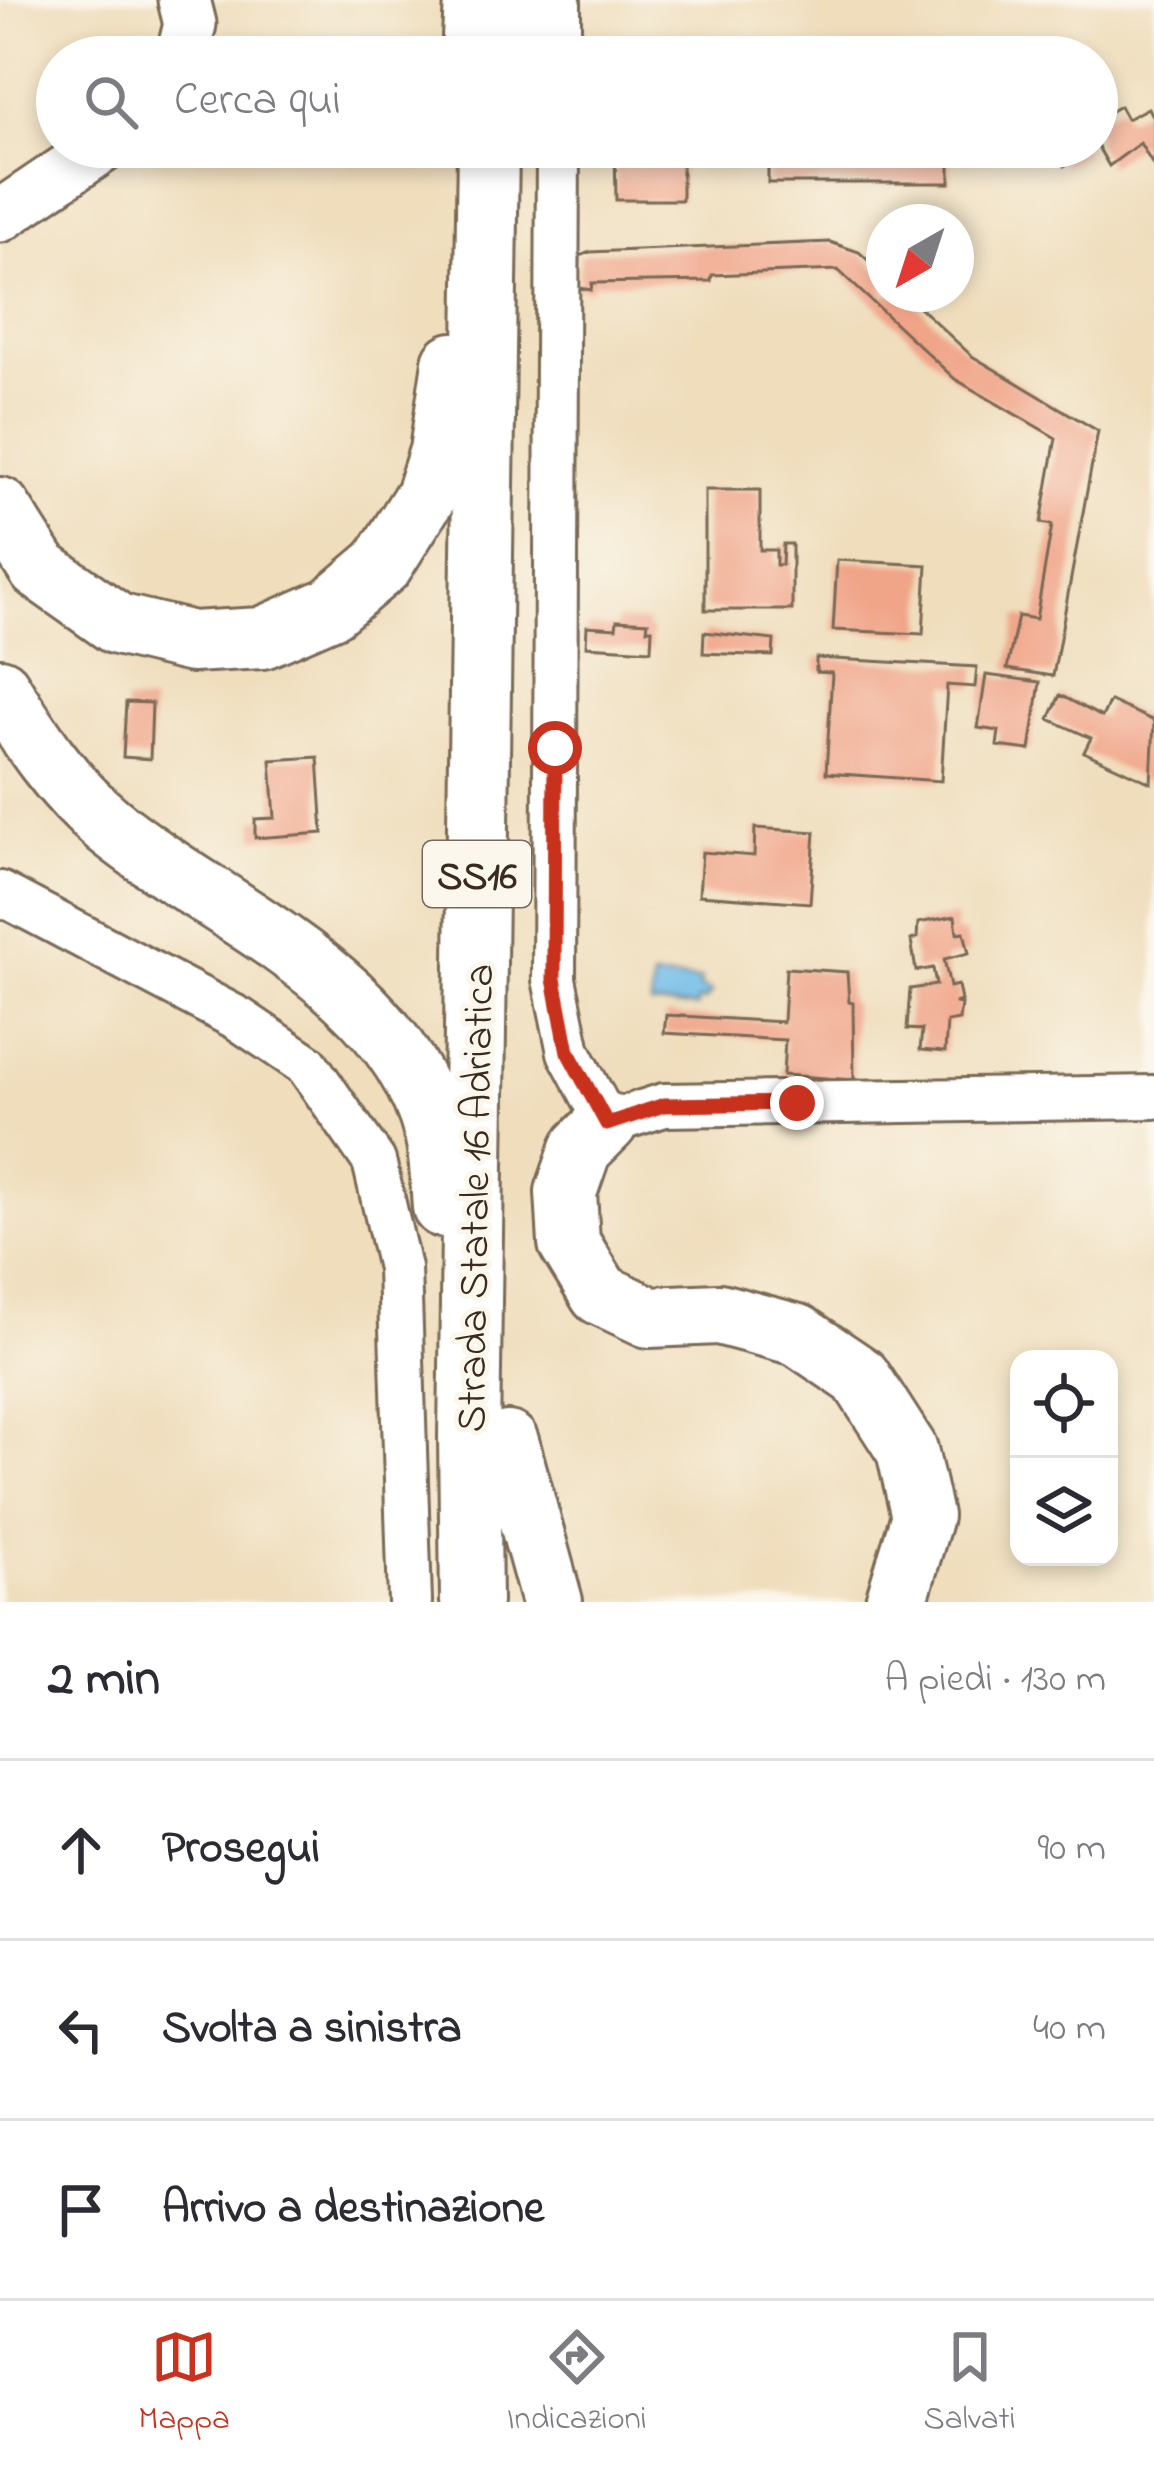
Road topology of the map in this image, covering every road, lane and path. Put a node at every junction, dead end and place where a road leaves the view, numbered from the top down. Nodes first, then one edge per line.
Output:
1 (184, 0) edge
2 (476, 0) edge
3 (490, 0) edge
4 (516, 0) edge
5 (559, 0) edge
6 (187, 36) edge
7 (473, 36) edge
8 (489, 36) edge
9 (516, 36) edge
10 (559, 36) edge
11 (71, 168) edge
12 (466, 168) edge
13 (488, 168) edge
14 (514, 168) edge
15 (559, 168) edge
16 (0, 216) edge
17 (0, 508) edge
18 (0, 689) edge
19 (0, 893) edge
20 (1154, 1097) edge
21 (607, 1124) junction
22 (489, 1440) junction
23 (410, 1602) edge
24 (471, 1602) edge
25 (509, 1602) edge
26 (552, 1602) edge
27 (896, 1602) edge

1 - 6 main road
2 - 7 highway
3 - 8 highway
4 - 9 highway
5 - 10 street
11 - 16 main road
12 - 17 highway
13 - 22 highway, Strada Statale 16 Adriatica / SS16
14 - 22 highway, Strada Statale 16 Adriatica / SS16
15 - 21 street
18 - 22 highway
19 - 23 street
20 - 21 street
21 - 27 highway
22 - 24 highway, Strada Statale 16 Adriatica / SS16
22 - 25 highway, Strada Statale 16 Adriatica / SS16
22 - 26 highway

